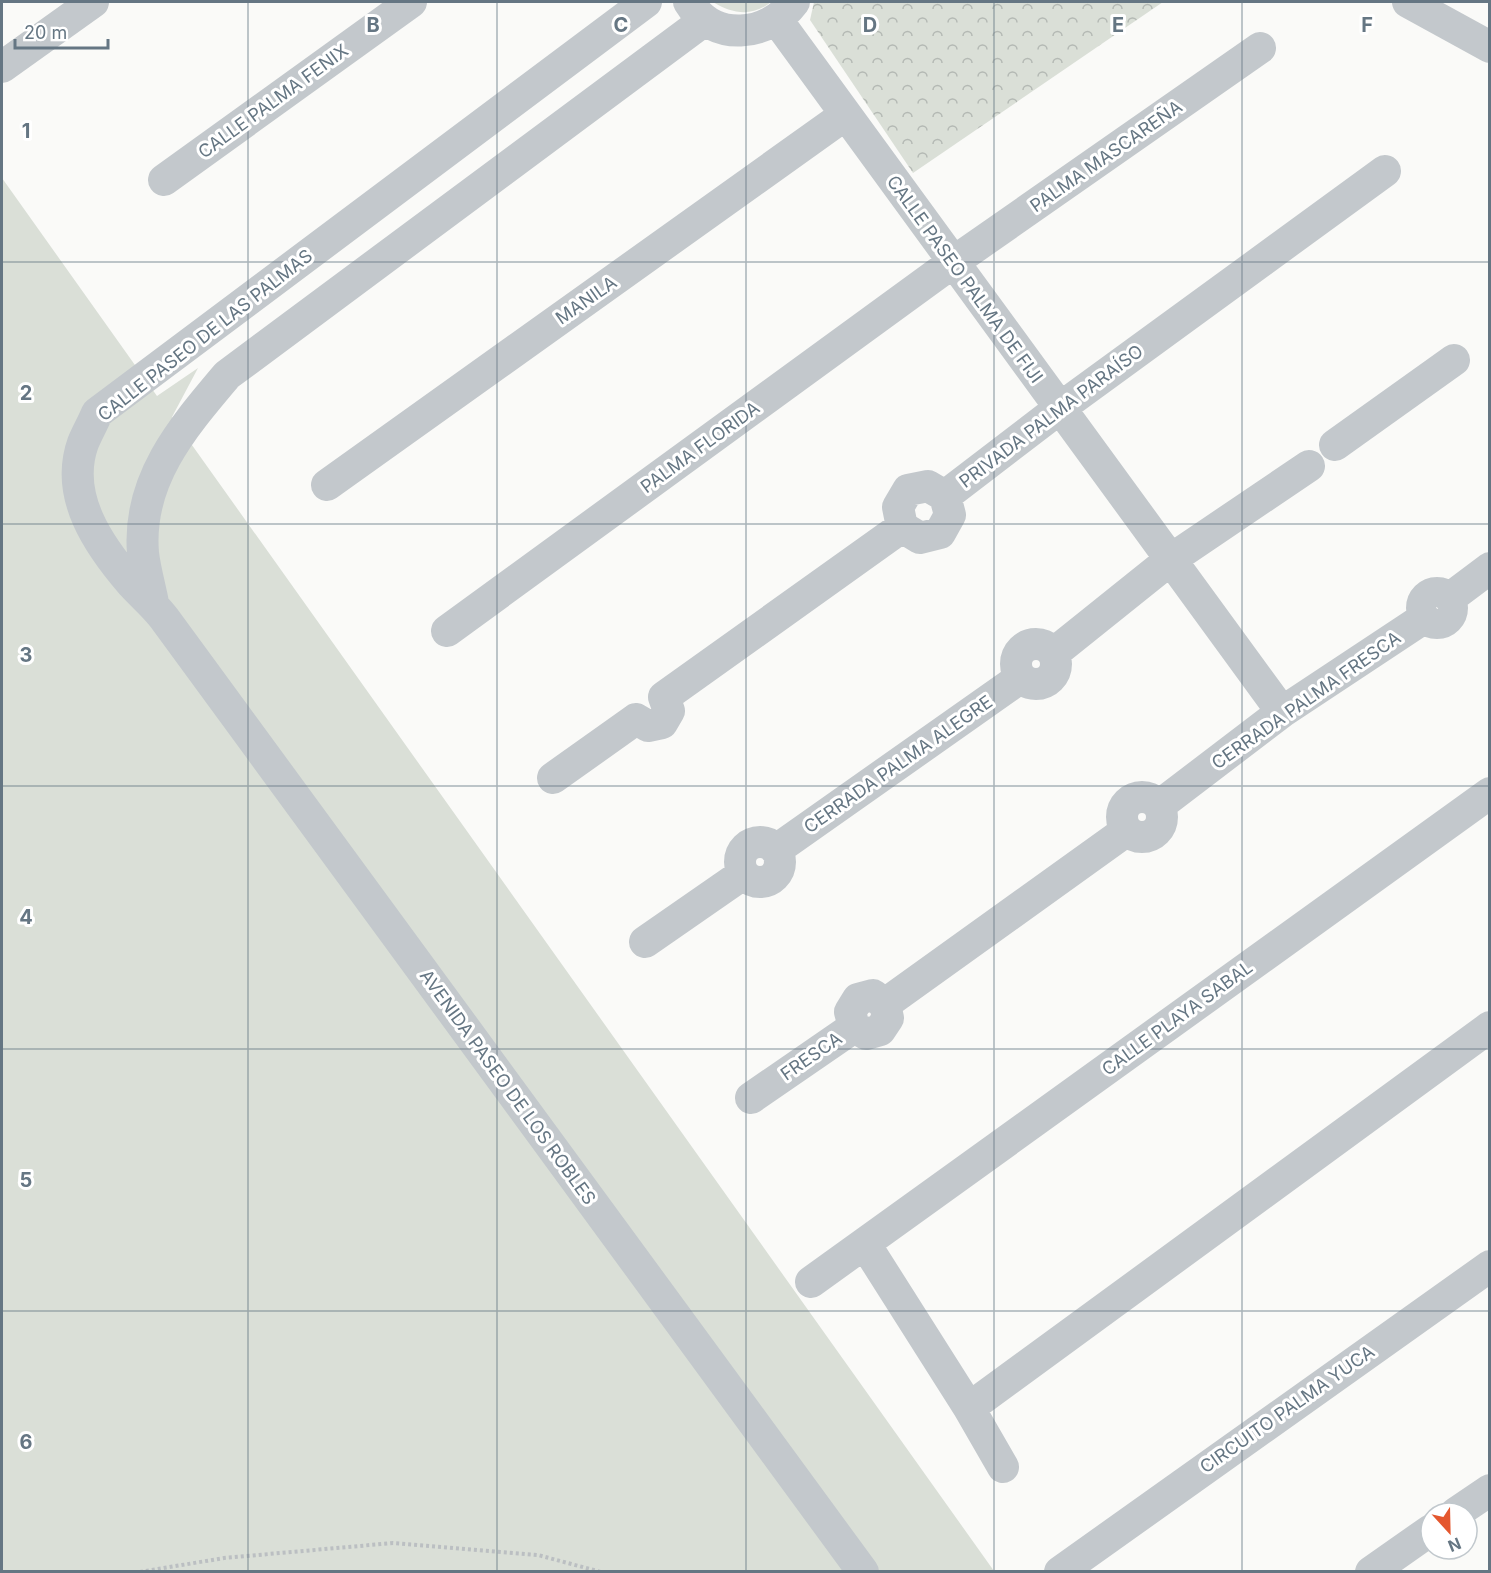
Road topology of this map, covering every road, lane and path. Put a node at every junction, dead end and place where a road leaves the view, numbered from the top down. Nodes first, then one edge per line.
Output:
1 (93, 2) edge
2 (411, 2) edge
3 (646, 2) edge
4 (1408, 2) edge
5 (697, 10) edge
6 (785, 11) edge
7 (1490, 47) edge
8 (1260, 48) dead end
9 (2, 67) edge
10 (845, 115) junction
11 (1385, 171) dead end
12 (165, 180) dead end
13 (952, 263) junction
14 (1454, 360) dead end
15 (1060, 408) junction
16 (327, 484) dead end
17 (1170, 560) junction
18 (1490, 568) edge
19 (153, 603) junction
20 (447, 631) dead end
21 (1282, 712) junction
22 (553, 778) dead end
23 (1490, 792) edge
24 (645, 942) dead end
25 (854, 1027) joint
26 (1490, 1027) edge
27 (751, 1098) dead end
28 (865, 1244) junction
29 (1490, 1266) edge
30 (811, 1282) dead end
31 (969, 1408) junction
32 (1003, 1467) dead end
33 (1490, 1490) edge
34 (1474, 1501) edge
35 (1419, 1538) edge
36 (1092, 1562) edge
37 (140, 1572) edge
38 (601, 1572) edge
39 (863, 1572) edge
40 (1060, 1572) edge
41 (1371, 1572) edge

1 - 9 street
2 - 12 street, CALLE PALMA FENIX
3 - 19 street, CALLE PASEO DE LAS PALMAS
4 - 7 street
5 - 6 street
5 - 19 street
6 - 10 street, CALLE PASEO PALMA DE FIJI
8 - 13 street, PALMA MASCAREÑA
10 - 13 street, CALLE PASEO PALMA DE FIJI
10 - 16 street, MANILA
11 - 15 street, PRIVADA PALMA PARAÍSO
13 - 15 street, CALLE PASEO PALMA DE FIJI
13 - 20 street, PALMA FLORIDA
14 - 17 street, CERRADA PALMA ALEGRE
15 - 17 street, CALLE PASEO PALMA DE FIJI
15 - 22 street, PRIVADA PALMA PARAÍSO
17 - 21 street, CALLE PASEO PALMA DE FIJI
17 - 24 street, CERRADA PALMA ALEGRE
18 - 21 street, CERRADA PALMA FRESCA
19 - 39 street, AVENIDA PASEO DE LOS ROBLES
21 - 25 street, CERRADA PALMA FRESCA
23 - 28 street, CALLE PLAYA SABAL
25 - 27 street, FRESCA
26 - 31 street
28 - 30 street, CALLE PLAYA SABAL
28 - 31 street
29 - 36 street, CIRCUITO PALMA YUCA
31 - 32 street
33 - 34 street
35 - 41 street
36 - 40 street, CIRCUITO PALMA YUCA
37 - 38 path

